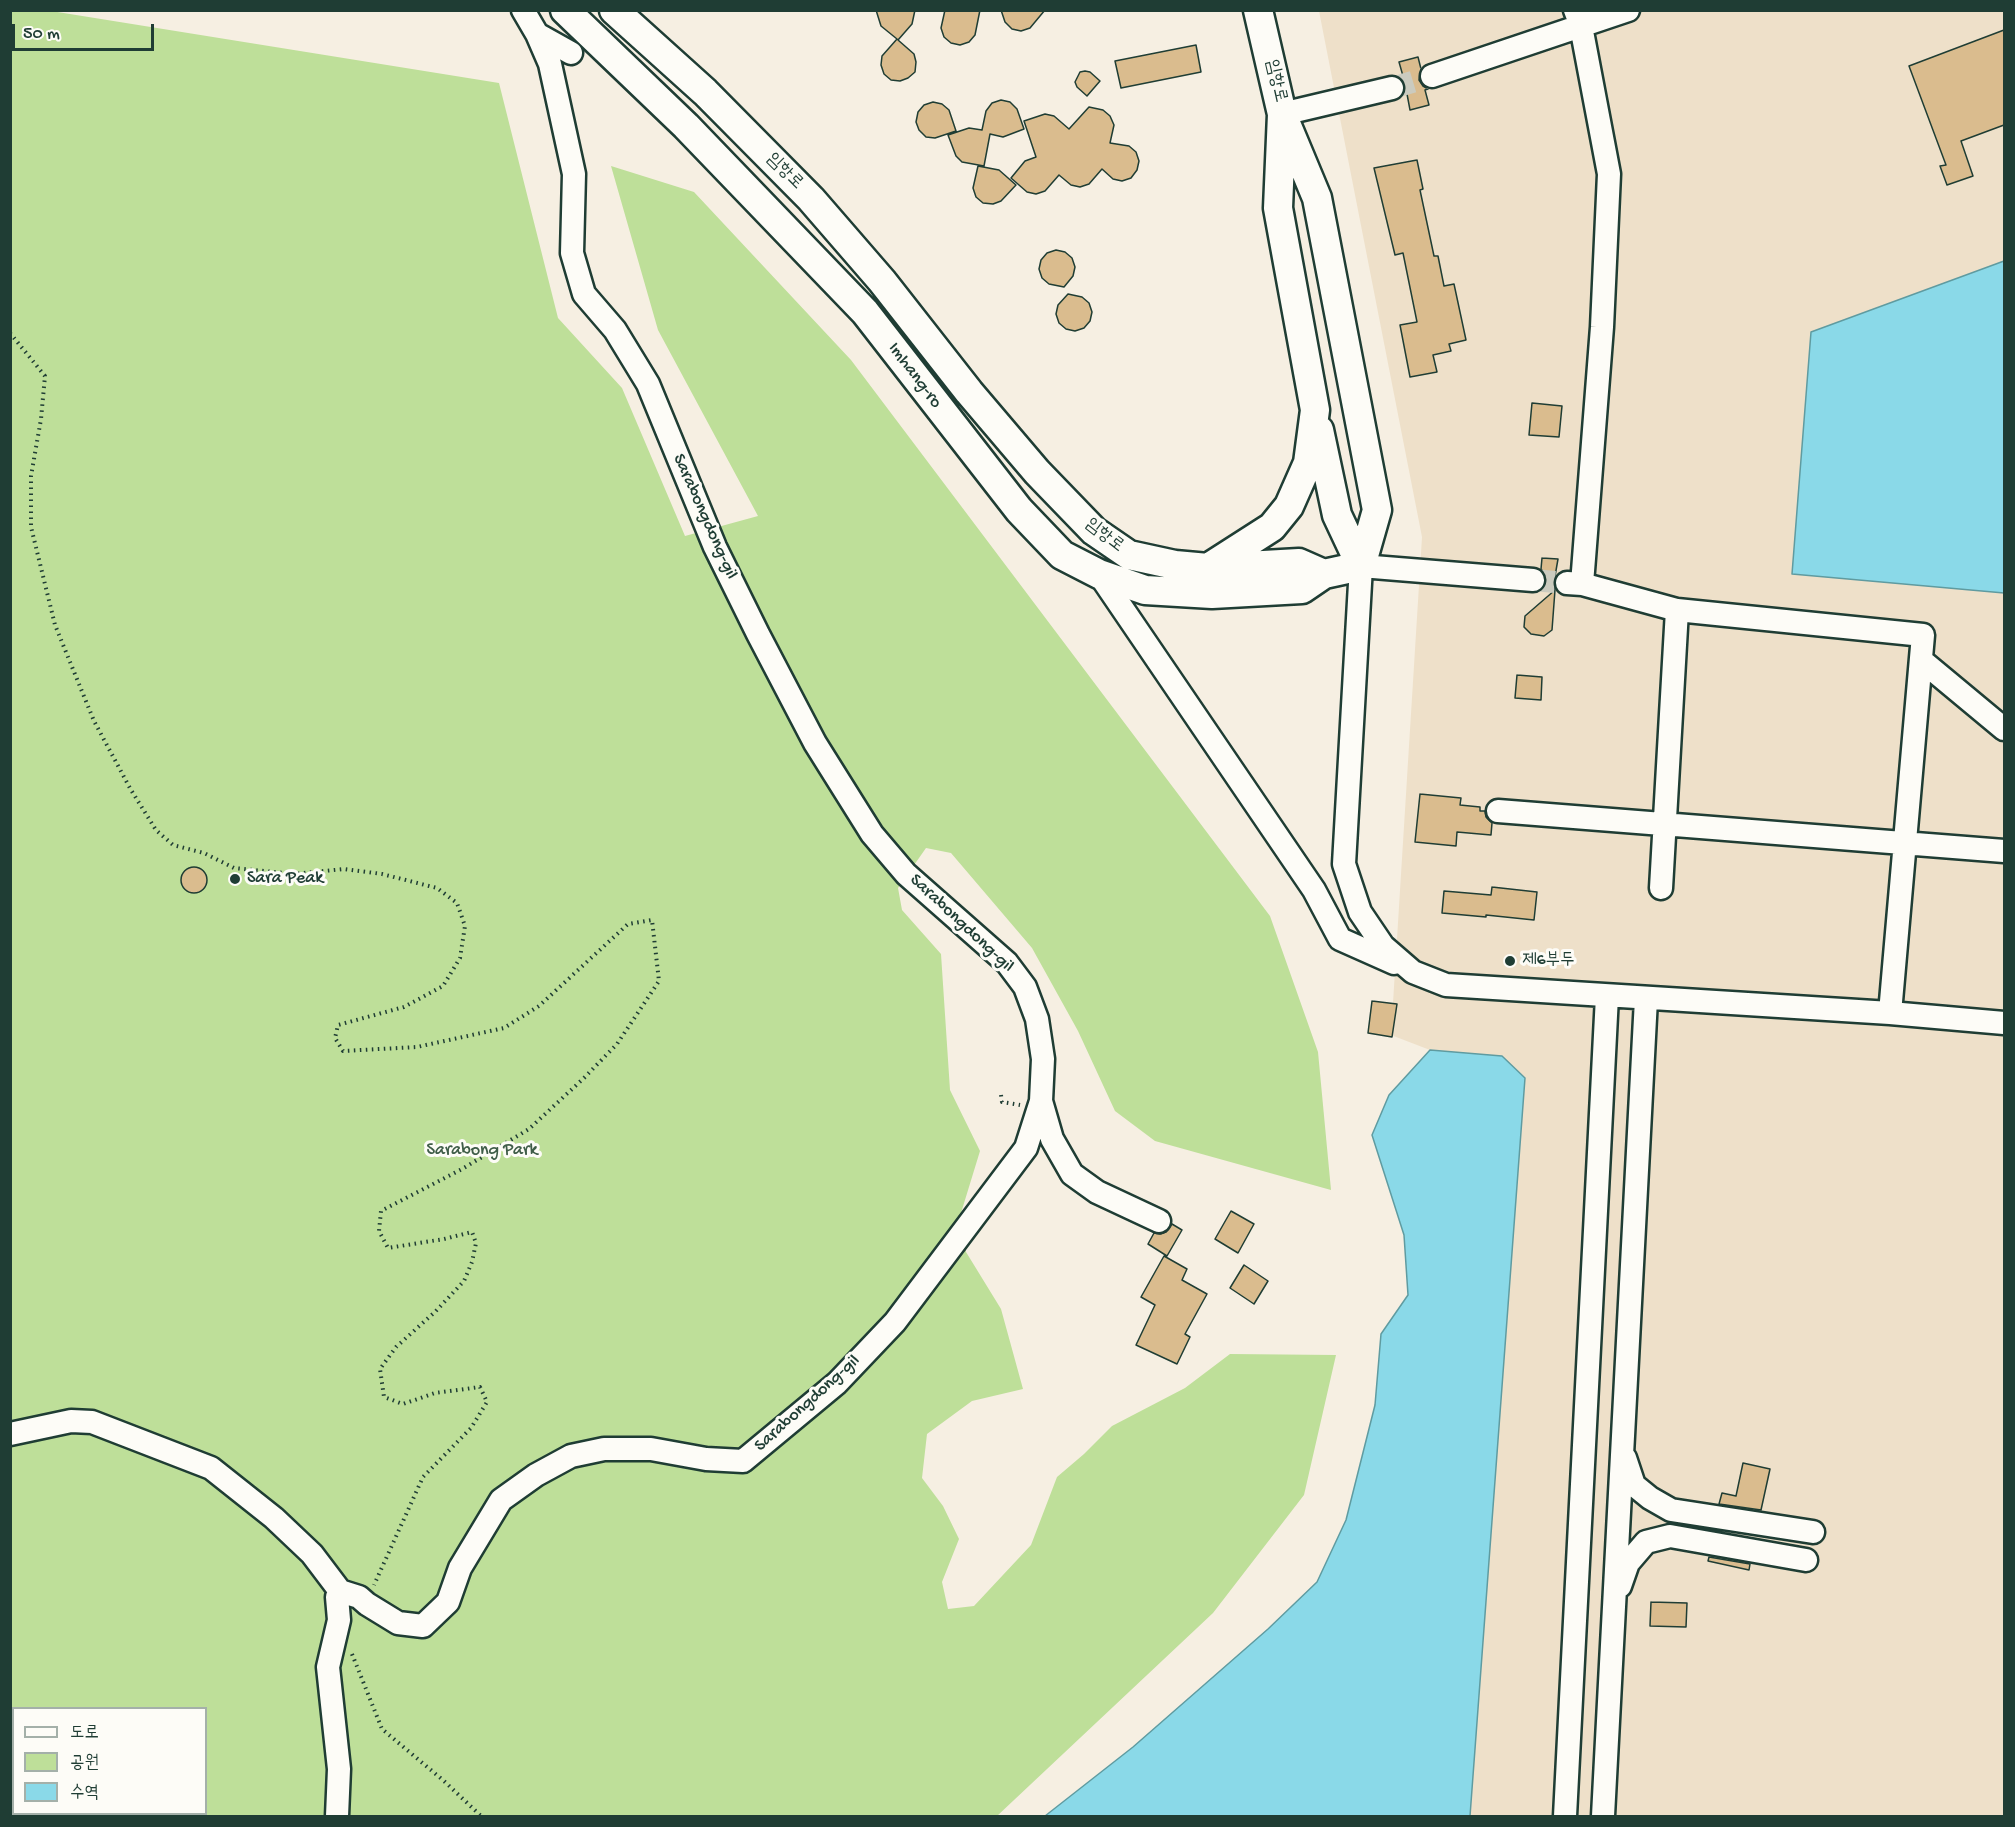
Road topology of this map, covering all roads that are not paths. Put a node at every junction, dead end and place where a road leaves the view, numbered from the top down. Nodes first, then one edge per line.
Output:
1 (523, 10) edge
2 (564, 10) edge
3 (614, 10) edge
4 (1258, 10) edge
5 (1628, 10) edge
6 (1578, 18) edge
7 (537, 34) junction
8 (572, 53) dead end
9 (1432, 76) tunnel mouth
10 (1392, 87) tunnel mouth
11 (1282, 114) junction
12 (1315, 410) junction
13 (1361, 566) junction
14 (1208, 568) junction
15 (1099, 574) junction
16 (1324, 574) junction
17 (1533, 580) tunnel mouth
18 (1677, 610) junction
19 (1920, 660) junction
20 (2004, 729) edge
21 (1498, 811) dead end
22 (1664, 824) junction
23 (1905, 843) junction
24 (2004, 851) edge
25 (1661, 888) dead end
26 (1413, 972) junction
27 (1607, 996) junction
28 (1646, 999) junction
29 (1890, 1013) junction
30 (2004, 1023) edge
31 (1041, 1101) junction
32 (1159, 1221) dead end
33 (10, 1434) edge
34 (1622, 1450) junction
35 (1814, 1532) dead end
36 (1806, 1560) dead end
37 (340, 1591) junction
38 (1614, 1602) junction
39 (337, 1816) edge
40 (1565, 1816) edge
41 (1603, 1816) edge

1 - 7 street, Sarabongdong-gil
2 - 15 main road, Imhang-ro
3 - 14 main road, 임항로
4 - 11 main road, 임항로
5 - 6 street
6 - 9 street
6 - 18 street
7 - 8 street
7 - 31 street, Sarabongdong-gil
10 - 11 street
11 - 12 main road, 임항로
11 - 13 main road
12 - 13 main road
12 - 14 main road, 임항로
13 - 16 main road, Imhang-ro
13 - 17 street
13 - 26 street
14 - 16 main road
15 - 16 main road, Imhang-ro
15 - 26 street
18 - 19 street
18 - 22 street
19 - 20 street
19 - 23 street
21 - 22 street
22 - 23 street
22 - 25 street
23 - 24 street
23 - 29 street
26 - 27 street
27 - 28 street
27 - 40 street
28 - 29 street
28 - 34 street
29 - 30 street
31 - 32 street
31 - 37 street, Sarabongdong-gil
33 - 37 street, Sarabongdong-gil
34 - 35 street
34 - 38 street
36 - 38 street
37 - 39 street
38 - 41 street

